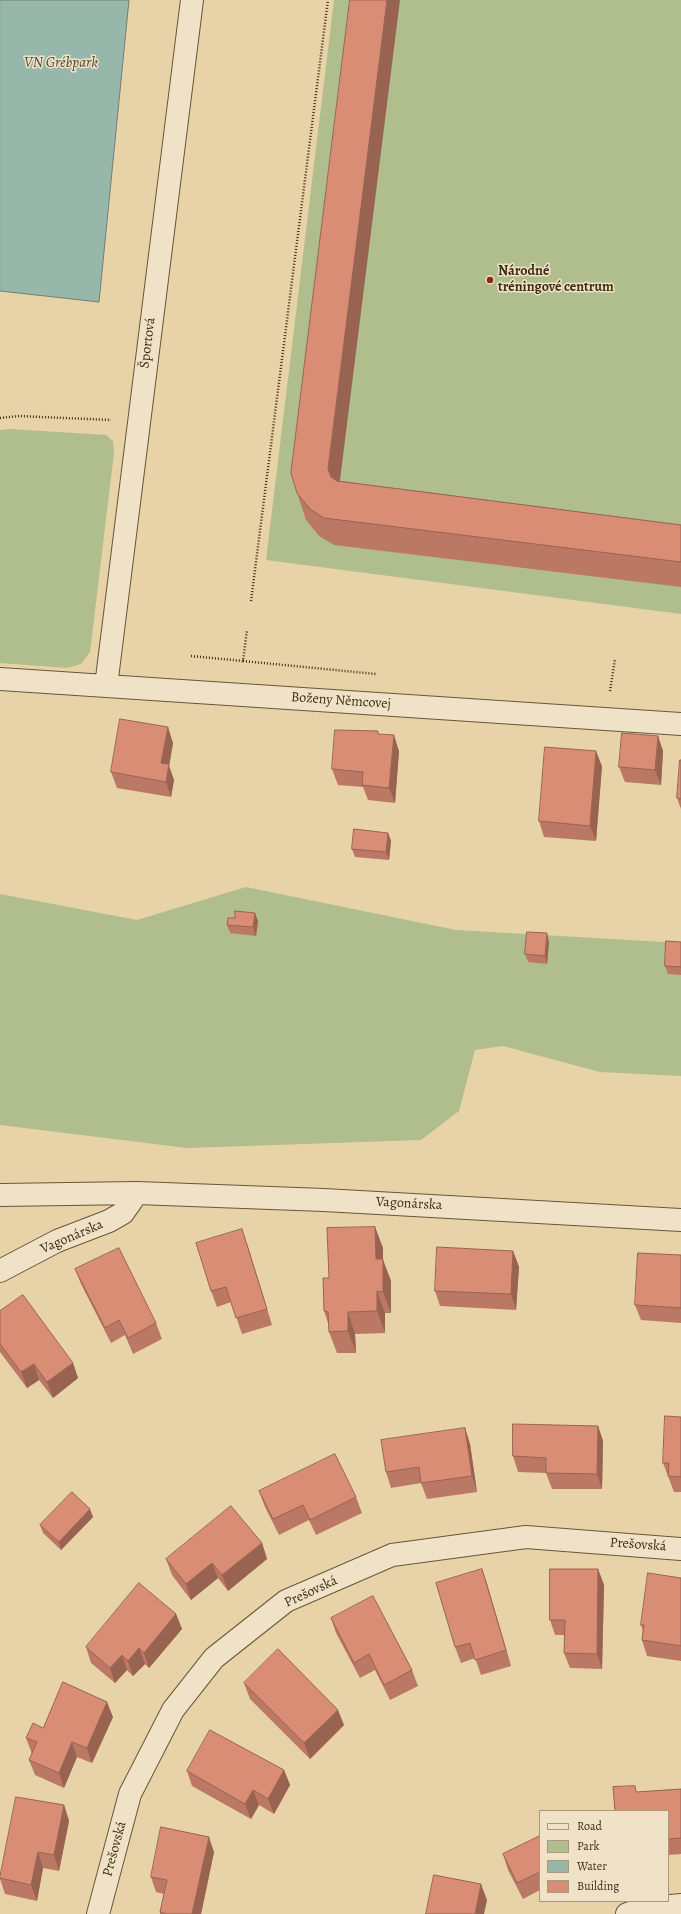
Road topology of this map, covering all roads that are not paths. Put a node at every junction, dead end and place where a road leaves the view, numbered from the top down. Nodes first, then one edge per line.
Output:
1 (192, 0) edge
2 (0, 679) edge
3 (106, 686) junction
4 (681, 724) edge
5 (137, 1193) junction
6 (0, 1195) edge
7 (681, 1220) edge
8 (0, 1272) edge
9 (681, 1548) edge
10 (681, 1905) edge
11 (98, 1914) edge
12 (627, 1914) edge

1 - 3 street, Športová
2 - 3 street, Boženy Němcovej
3 - 4 street, Boženy Němcovej
5 - 6 street, Vagonárska
5 - 7 street, Vagonárska
5 - 8 street, Vagonárska
9 - 11 street, Prešovská
10 - 12 street

